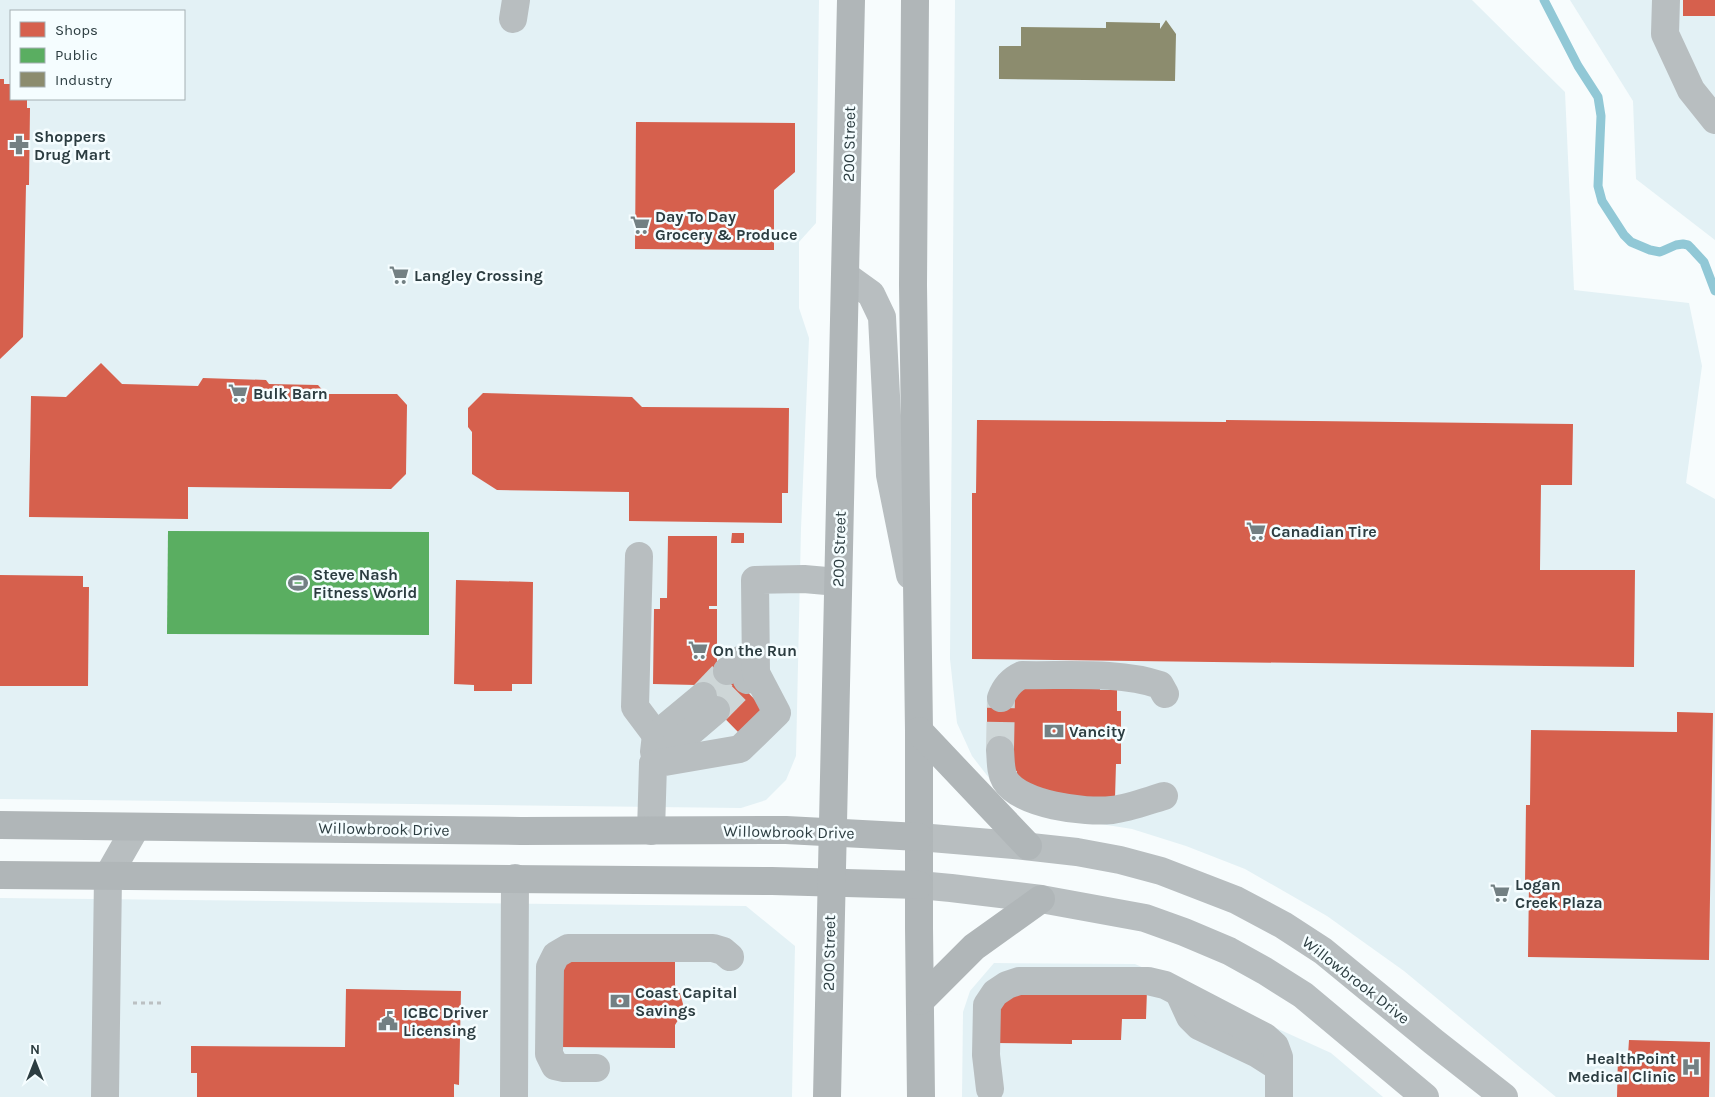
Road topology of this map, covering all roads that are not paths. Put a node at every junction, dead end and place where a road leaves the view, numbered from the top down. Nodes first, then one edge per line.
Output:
1 (851, 0) edge
2 (915, 0) edge
3 (1666, 0) edge
4 (1715, 120) edge
5 (846, 276) junction
6 (639, 556) dead end
7 (838, 582) junction
8 (918, 614) junction
9 (1165, 694) dead end
10 (1000, 698) tunnel mouth
11 (919, 731) junction
12 (656, 735) junction
13 (1000, 750) tunnel mouth
14 (653, 764) junction
15 (1164, 796) dead end
16 (0, 825) edge
17 (136, 827) junction
18 (651, 831) junction
19 (831, 832) junction
20 (919, 836) junction
21 (1028, 846) junction
22 (0, 875) edge
23 (108, 876) junction
24 (515, 878) junction
25 (830, 882) junction
26 (919, 885) junction
27 (1041, 899) junction
28 (730, 957) dead end
29 (920, 1002) junction
30 (596, 1068) dead end
31 (990, 1089) dead end
32 (105, 1097) edge
33 (514, 1097) edge
34 (827, 1097) edge
35 (921, 1097) edge
36 (1279, 1097) edge
37 (1425, 1097) edge
38 (1504, 1097) edge

1 - 5 main road, 200 Street
2 - 8 main road
3 - 4 street
5 - 7 main road, 200 Street
5 - 8 street
6 - 12 street
7 - 14 street
7 - 19 main road, 200 Street
8 - 11 main road
9 - 10 street
11 - 20 main road
11 - 21 main road
12 - 14 street
12 - 14 street
13 - 15 street
14 - 18 street
16 - 17 main road, Willowbrook Drive
17 - 18 main road, Willowbrook Drive
17 - 23 street
18 - 19 main road, Willowbrook Drive
19 - 20 main road, Willowbrook Drive
19 - 25 main road, 200 Street
20 - 21 street, Willowbrook Drive
20 - 26 main road
21 - 38 street, Willowbrook Drive
22 - 23 main road
23 - 24 main road
23 - 32 street
24 - 25 main road
24 - 33 street
25 - 26 main road
25 - 34 main road, 200 Street
26 - 27 street
26 - 29 main road
27 - 29 main road
27 - 37 street
28 - 30 street
29 - 35 main road
31 - 36 street

